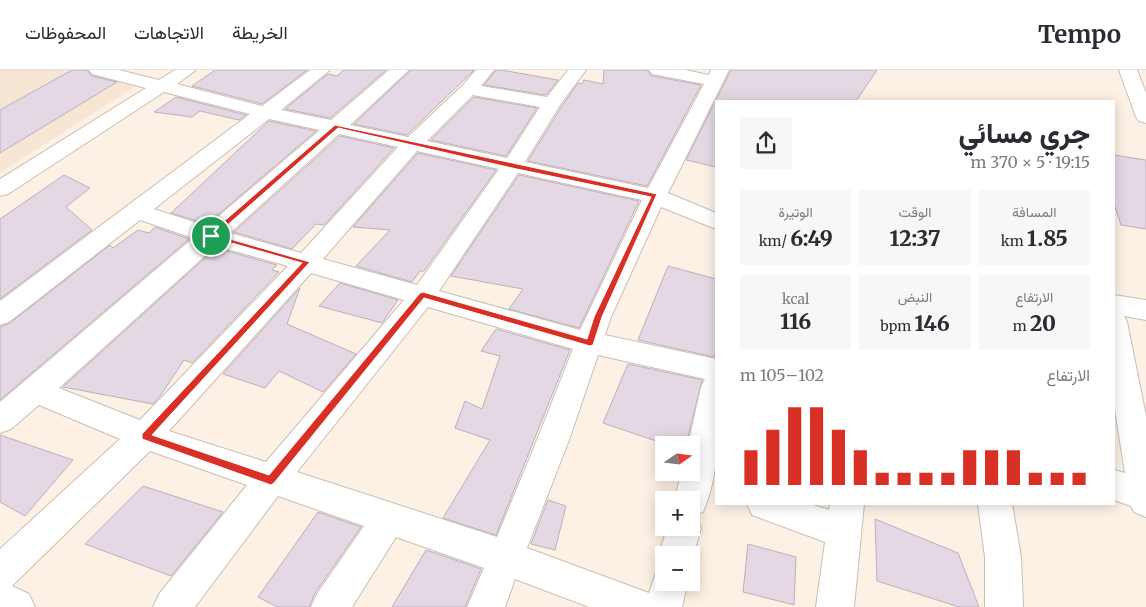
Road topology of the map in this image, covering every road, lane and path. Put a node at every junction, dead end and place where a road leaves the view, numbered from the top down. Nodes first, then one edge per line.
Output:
1 (98, 70) edge
2 (187, 70) edge
3 (321, 70) edge
4 (400, 70) edge
5 (577, 70) edge
6 (658, 70) edge
7 (1128, 70) edge
8 (717, 76) edge
9 (477, 79) edge
10 (163, 85) junction
11 (552, 103) junction
12 (264, 112) junction
13 (1146, 117) edge
14 (337, 126) junction
15 (413, 143) junction
16 (512, 166) junction
17 (0, 189) edge
18 (655, 196) junction
19 (136, 211) junction
20 (715, 222) edge
21 (211, 236) junction
22 (307, 262) junction
23 (423, 295) junction
24 (1115, 305) edge
25 (1146, 310) edge
26 (0, 315) edge
27 (1115, 325) edge
28 (590, 343) junction
29 (715, 370) edge
30 (36, 391) junction
31 (1136, 391) edge
32 (715, 394) edge
33 (0, 420) edge
34 (145, 436) junction
35 (271, 480) junction
36 (1115, 485) edge
37 (701, 490) edge
38 (1146, 497) edge
39 (770, 505) edge
40 (995, 505) edge
41 (388, 518) junction
42 (846, 518) edge
43 (507, 558) junction
44 (0, 573) edge
45 (667, 591) edge
46 (0, 600) edge
47 (16, 607) edge
48 (172, 607) edge
49 (330, 607) edge
50 (486, 607) edge
51 (638, 607) edge
52 (663, 607) edge
53 (834, 607) edge
54 (1004, 607) edge

1 - 10 street
2 - 10 street
3 - 12 street
4 - 14 street
5 - 11 street
6 - 8 street
7 - 13 street
8 - 18 street
9 - 11 street
9 - 15 street
10 - 12 street
10 - 17 street
11 - 16 street
12 - 14 street
12 - 19 street
14 - 15 street
14 - 21 street
15 - 16 street
15 - 22 street
16 - 18 street
16 - 23 street
18 - 20 street
18 - 28 street
19 - 21 street
19 - 26 street
21 - 22 street
21 - 30 street
22 - 23 street
22 - 34 street
23 - 28 street
23 - 35 street
24 - 25 street
27 - 31 street
28 - 29 street
28 - 43 street
30 - 33 street
30 - 34 street
31 - 38 street
32 - 37 street
34 - 35 street
34 - 44 street
35 - 41 street
35 - 48 street
36 - 38 street
39 - 42 street
40 - 54 street
41 - 43 street
41 - 49 street
42 - 53 street
43 - 50 street
43 - 51 street
45 - 52 street
46 - 47 street

